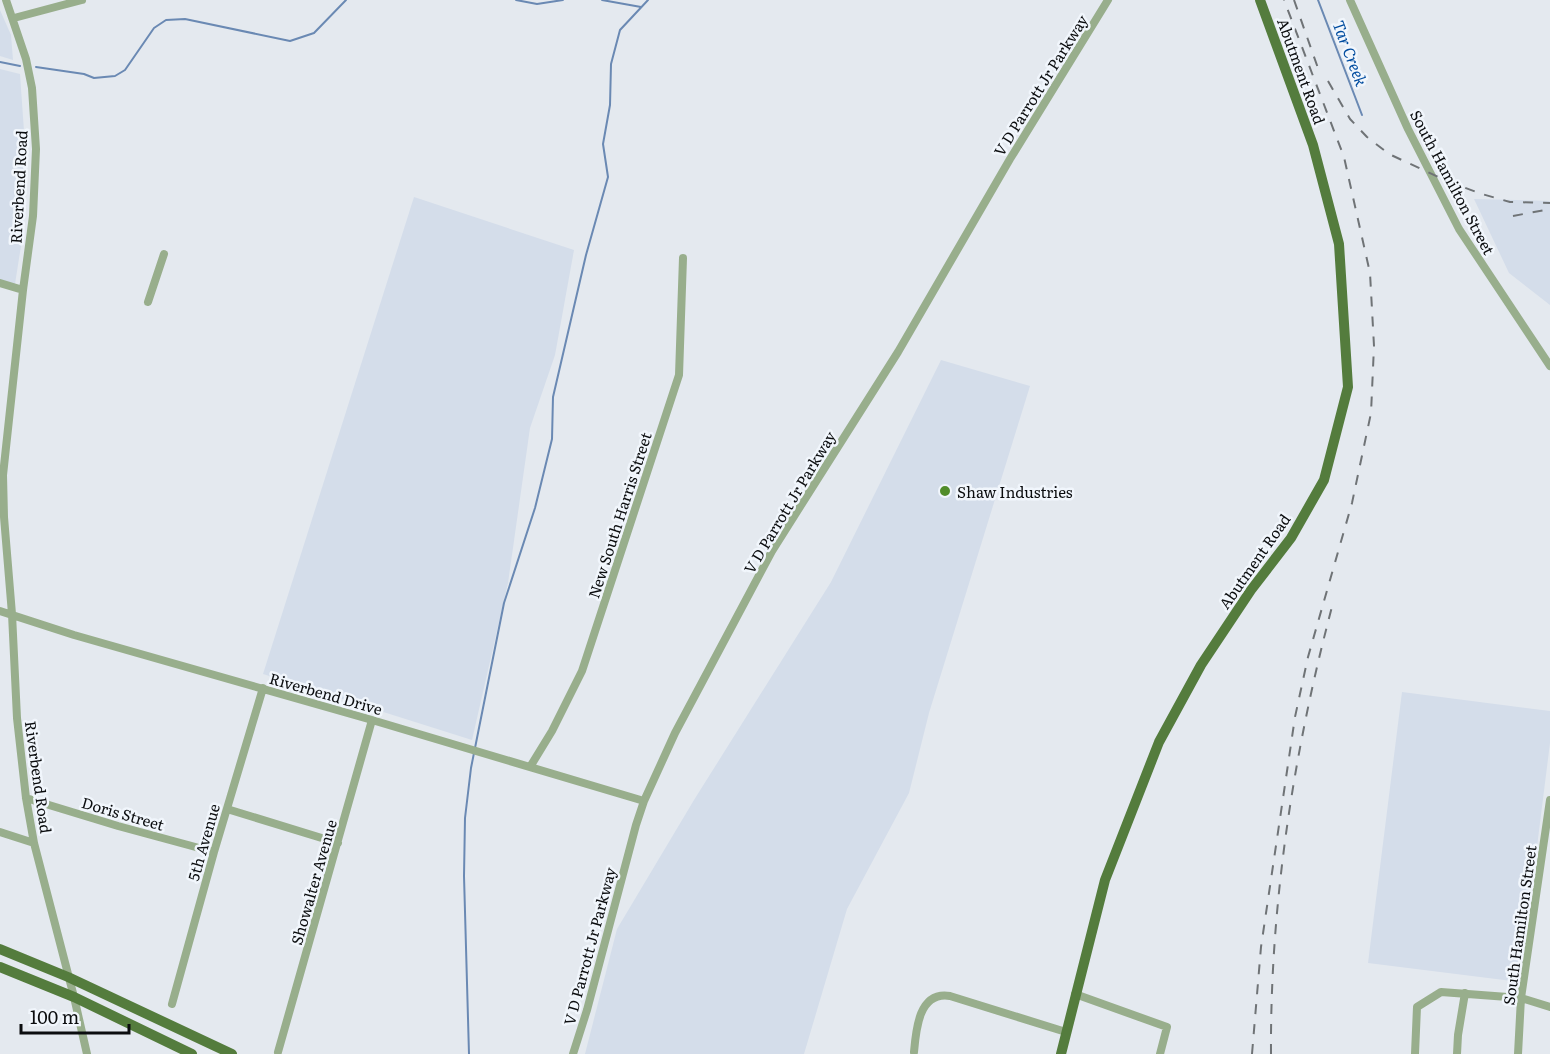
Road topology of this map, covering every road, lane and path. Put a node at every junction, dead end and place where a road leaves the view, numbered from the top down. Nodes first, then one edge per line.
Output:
1 (6, 0) edge
2 (81, 0) edge
3 (1108, 0) edge
4 (1260, 0) edge
5 (1350, 0) edge
6 (14, 18) junction
7 (164, 254) dead end
8 (683, 258) dead end
9 (0, 283) edge
10 (23, 290) junction
11 (148, 302) dead end
12 (1550, 366) edge
13 (0, 611) edge
14 (12, 614) junction
15 (263, 688) junction
16 (372, 720) junction
17 (530, 767) junction
18 (26, 798) junction
19 (1550, 800) edge
20 (644, 801) junction
21 (226, 809) junction
22 (0, 832) edge
23 (34, 843) junction
24 (338, 843) junction
25 (214, 852) junction
26 (0, 949) edge
27 (0, 967) edge
28 (68, 977) junction
29 (1465, 993) junction
30 (1075, 994) junction
31 (74, 997) junction
32 (1521, 998) junction
33 (172, 1004) dead end
34 (1550, 1007) edge
35 (1066, 1032) junction
36 (278, 1052) dead end
37 (914, 1052) dead end
38 (87, 1054) edge
39 (192, 1054) edge
40 (232, 1054) edge
41 (573, 1054) edge
42 (1061, 1054) edge
43 (1160, 1054) edge
44 (1414, 1054) edge
45 (1457, 1054) edge
46 (1518, 1054) edge

1 - 6 street, Riverbend Road
2 - 6 street
3 - 20 street, V D Parrott Jr Parkway
4 - 30 main road, Abutment Road
5 - 12 street, South Hamilton Street
6 - 10 street, Riverbend Road
7 - 11 street
8 - 17 street, New South Harris Street
9 - 10 street
10 - 14 street, Riverbend Road
13 - 14 street, Riverbend Drive
14 - 15 street, Riverbend Drive
14 - 18 street, Riverbend Road
15 - 16 street, Riverbend Drive
15 - 21 street, 5th Avenue
16 - 17 street, Riverbend Drive
16 - 24 street, Showalter Avenue
17 - 20 street, Riverbend Drive
18 - 23 street, Riverbend Road
18 - 25 street, Doris Street
19 - 32 street, South Hamilton Street
20 - 41 street, V D Parrott Jr Parkway
21 - 24 street
21 - 25 street, 5th Avenue
22 - 23 street
23 - 28 street, Riverbend Road
24 - 36 street, Showalter Avenue
25 - 33 street, 5th Avenue
26 - 28 main road
27 - 31 main road
28 - 31 street, Riverbend Road
28 - 40 main road
29 - 32 street
29 - 44 street
29 - 45 street
30 - 35 main road, Abutment Road
30 - 43 street
31 - 38 street, Riverbend Road
31 - 39 main road
32 - 34 street
32 - 46 street, South Hamilton Street
35 - 37 street
35 - 42 main road, Abutment Road

